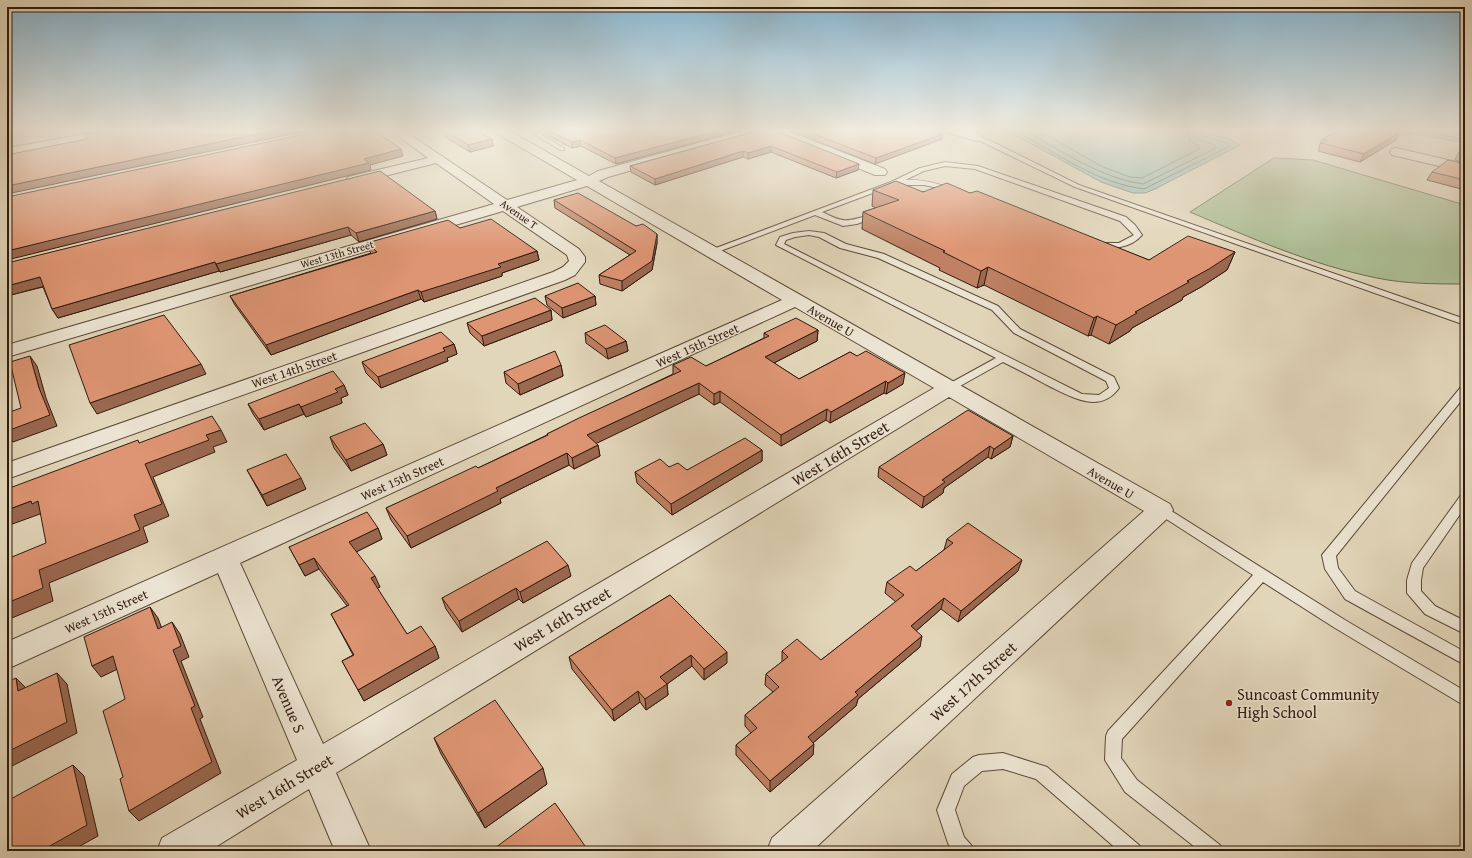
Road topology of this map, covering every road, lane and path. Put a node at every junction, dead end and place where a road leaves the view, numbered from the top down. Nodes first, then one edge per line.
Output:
1 (393, 170) edge
2 (454, 170) edge
3 (570, 170) edge
4 (617, 170) edge
5 (875, 170) edge
6 (922, 170) edge
7 (984, 170) edge
8 (1045, 170) edge
9 (880, 172) dead end
10 (589, 181) junction
11 (893, 183) junction
12 (336, 184) edge
13 (960, 194) edge
14 (506, 205) junction
15 (815, 212) junction
16 (871, 217) edge
17 (1092, 243) edge
18 (712, 252) junction
19 (577, 262) joint
20 (796, 300) junction
21 (1465, 322) edge
22 (7, 351) edge
23 (1002, 359) junction
24 (949, 388) junction
25 (1465, 388) edge
26 (7, 471) edge
27 (1465, 498) edge
28 (1161, 510) junction
29 (225, 558) junction
30 (1262, 574) junction
31 (1465, 628) edge
32 (7, 656) edge
33 (1465, 659) edge
34 (1465, 699) edge
35 (316, 767) junction
36 (175, 851) edge
37 (353, 851) edge
38 (784, 851) edge
39 (965, 851) edge
40 (1133, 851) edge
41 (1214, 851) edge

1 - 12 street
2 - 14 street, Avenue T
3 - 10 street, Avenue U
4 - 10 street, West 13th Street
5 - 9 street
6 - 11 lane
7 - 17 lane
8 - 21 lane
10 - 14 street, West 13th Street
10 - 18 street, Avenue U
11 - 13 lane
11 - 15 lane
14 - 19 street, Avenue T
14 - 22 street, West 13th Street
15 - 16 lane
15 - 18 lane
18 - 20 street, Avenue U
19 - 26 street, West 14th Street
20 - 24 street, Avenue U
20 - 29 street, West 15th Street
23 - 23 lane
23 - 24 lane
24 - 28 street, Avenue U
24 - 35 street, West 16th Street
25 - 33 lane
27 - 31 lane
28 - 30 lane
28 - 38 street, West 17th Street
29 - 32 street, West 15th Street
29 - 35 street, Avenue S
30 - 34 lane
30 - 41 lane
35 - 36 street, West 16th Street
35 - 37 street, Avenue S
39 - 40 lane

